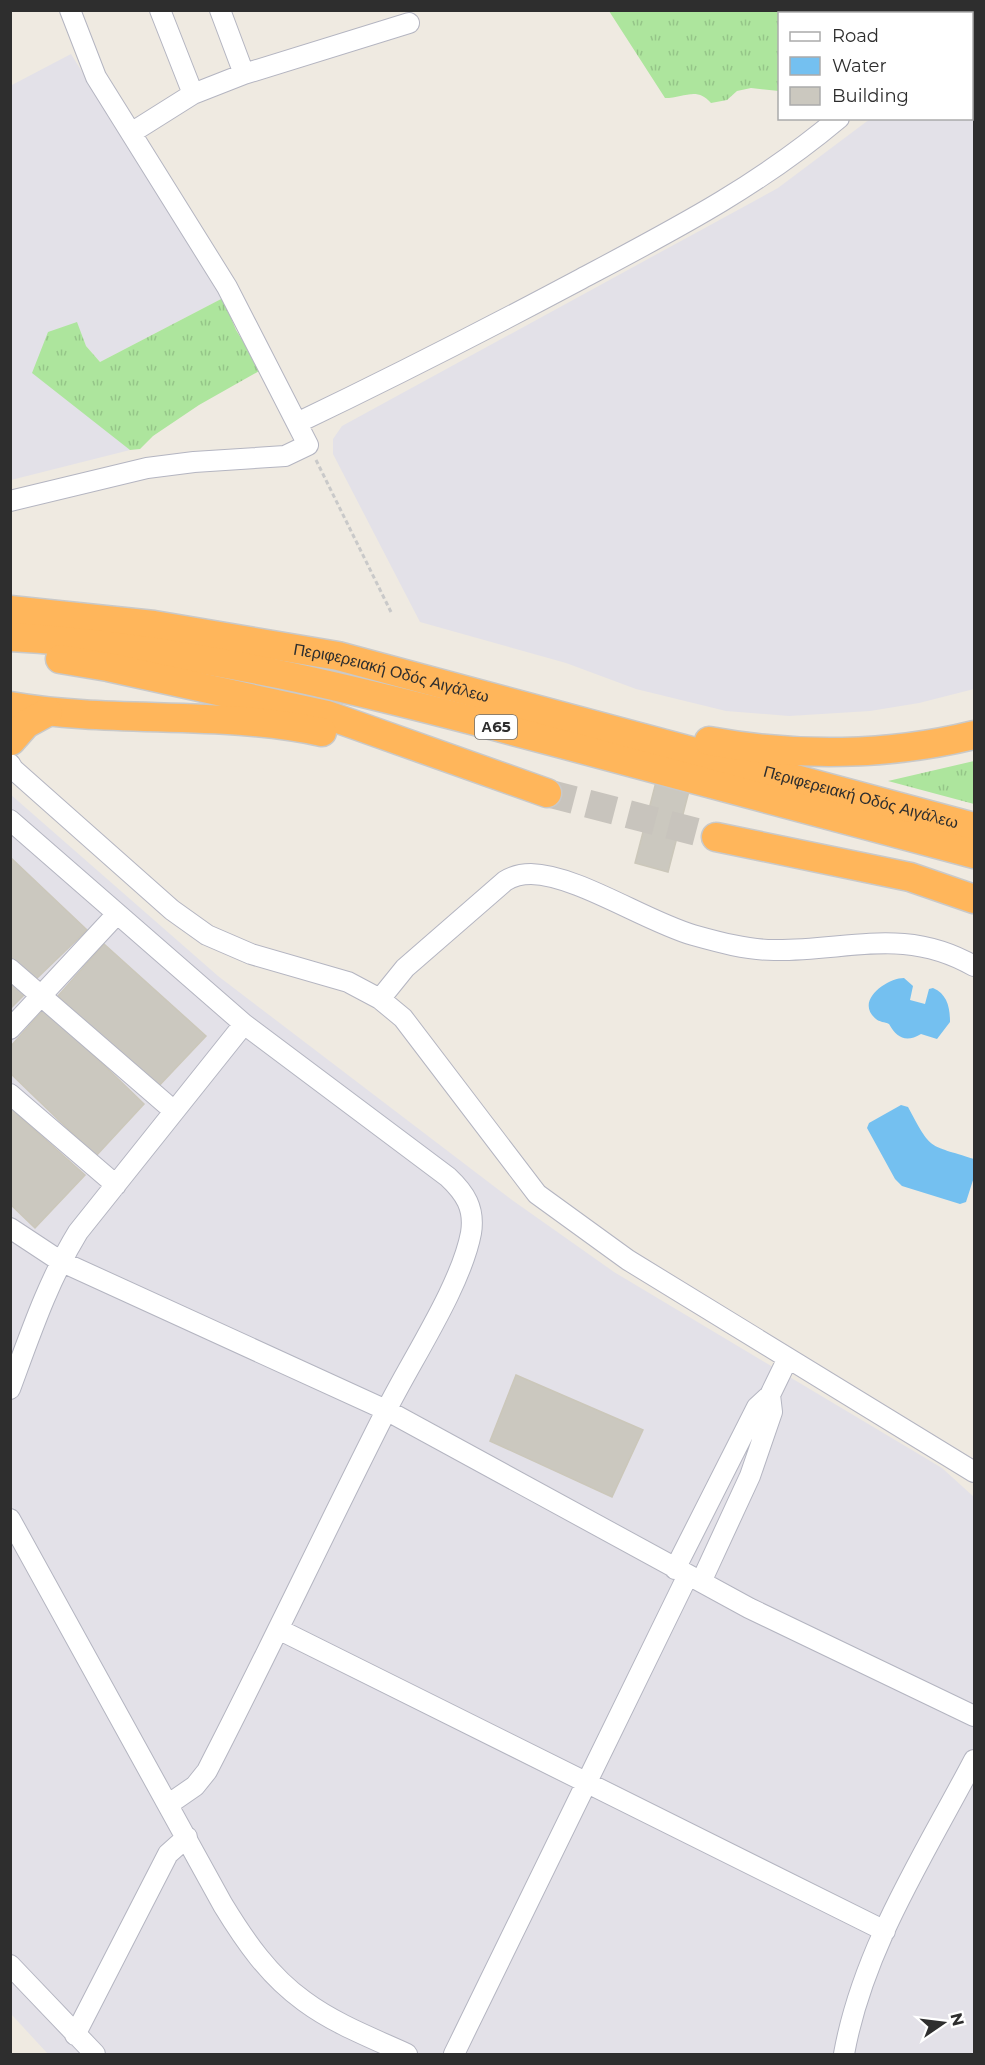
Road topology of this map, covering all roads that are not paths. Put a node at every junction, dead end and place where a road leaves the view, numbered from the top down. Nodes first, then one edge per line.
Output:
1 (70, 10) edge
2 (160, 10) edge
3 (220, 10) edge
4 (409, 23) dead end
5 (244, 74) junction
6 (193, 94) junction
7 (836, 120) edge
8 (131, 133) junction
9 (297, 423) junction
10 (10, 501) edge
11 (10, 595) edge
12 (10, 610) edge
13 (10, 637) edge
14 (242, 641) junction
15 (10, 652) edge
16 (507, 703) junction
17 (10, 706) edge
18 (48, 712) junction
19 (975, 735) edge
20 (11, 752) edge
21 (502, 778) junction
22 (547, 793) tunnel mouth
23 (10, 820) edge
24 (975, 827) edge
25 (716, 837) tunnel mouth
26 (975, 854) edge
27 (975, 898) edge
28 (116, 915) junction
29 (975, 966) edge
30 (10, 969) edge
31 (41, 996) junction
32 (380, 999) junction
33 (244, 1023) junction
34 (10, 1029) edge
35 (10, 1094) edge
36 (174, 1111) junction
37 (116, 1185) junction
38 (10, 1228) edge
39 (60, 1260) junction
40 (787, 1360) junction
41 (10, 1389) edge
42 (770, 1395) junction
43 (386, 1410) junction
44 (975, 1472) edge
45 (10, 1519) edge
46 (688, 1575) junction
47 (280, 1630) junction
48 (975, 1716) edge
49 (975, 1760) edge
50 (587, 1783) junction
51 (169, 1804) junction
52 (187, 1838) junction
53 (885, 1931) junction
54 (10, 1965) edge
55 (75, 2035) junction
56 (95, 2055) edge
57 (407, 2055) edge
58 (454, 2055) edge
59 (844, 2055) edge

1 - 8 street
2 - 6 street
3 - 5 street
4 - 5 street
5 - 6 street
6 - 8 street
7 - 9 street
8 - 9 street
9 - 10 street
11 - 14 highway
12 - 14 highway, Περιφερειακή Οδός Αιγάλεω / Α65
13 - 26 highway, Περιφερειακή Οδός Αιγάλεω / Α65
14 - 16 highway, Περιφερειακή Οδός Αιγάλεω / Α65
15 - 21 highway
16 - 19 highway
16 - 24 highway, Περιφερειακή Οδός Αιγάλεω / Α65
17 - 18 highway
18 - 20 highway
18 - 21 highway
20 - 32 street
21 - 22 highway
23 - 28 street
25 - 27 highway
28 - 31 street
28 - 33 street
29 - 32 street
30 - 31 street
31 - 34 street
31 - 36 street
32 - 40 street
33 - 36 street
33 - 43 street
35 - 37 street
36 - 37 street
37 - 39 street
38 - 39 street
39 - 41 street
39 - 43 street
40 - 42 street
40 - 44 street
42 - 46 street
42 - 46 street
43 - 46 street
43 - 47 street
45 - 51 street
46 - 48 street
46 - 50 street
47 - 50 street
47 - 51 street
49 - 53 street
50 - 53 street
50 - 58 street
51 - 52 street
52 - 55 street
52 - 57 street
53 - 59 street
54 - 55 street
55 - 56 street

